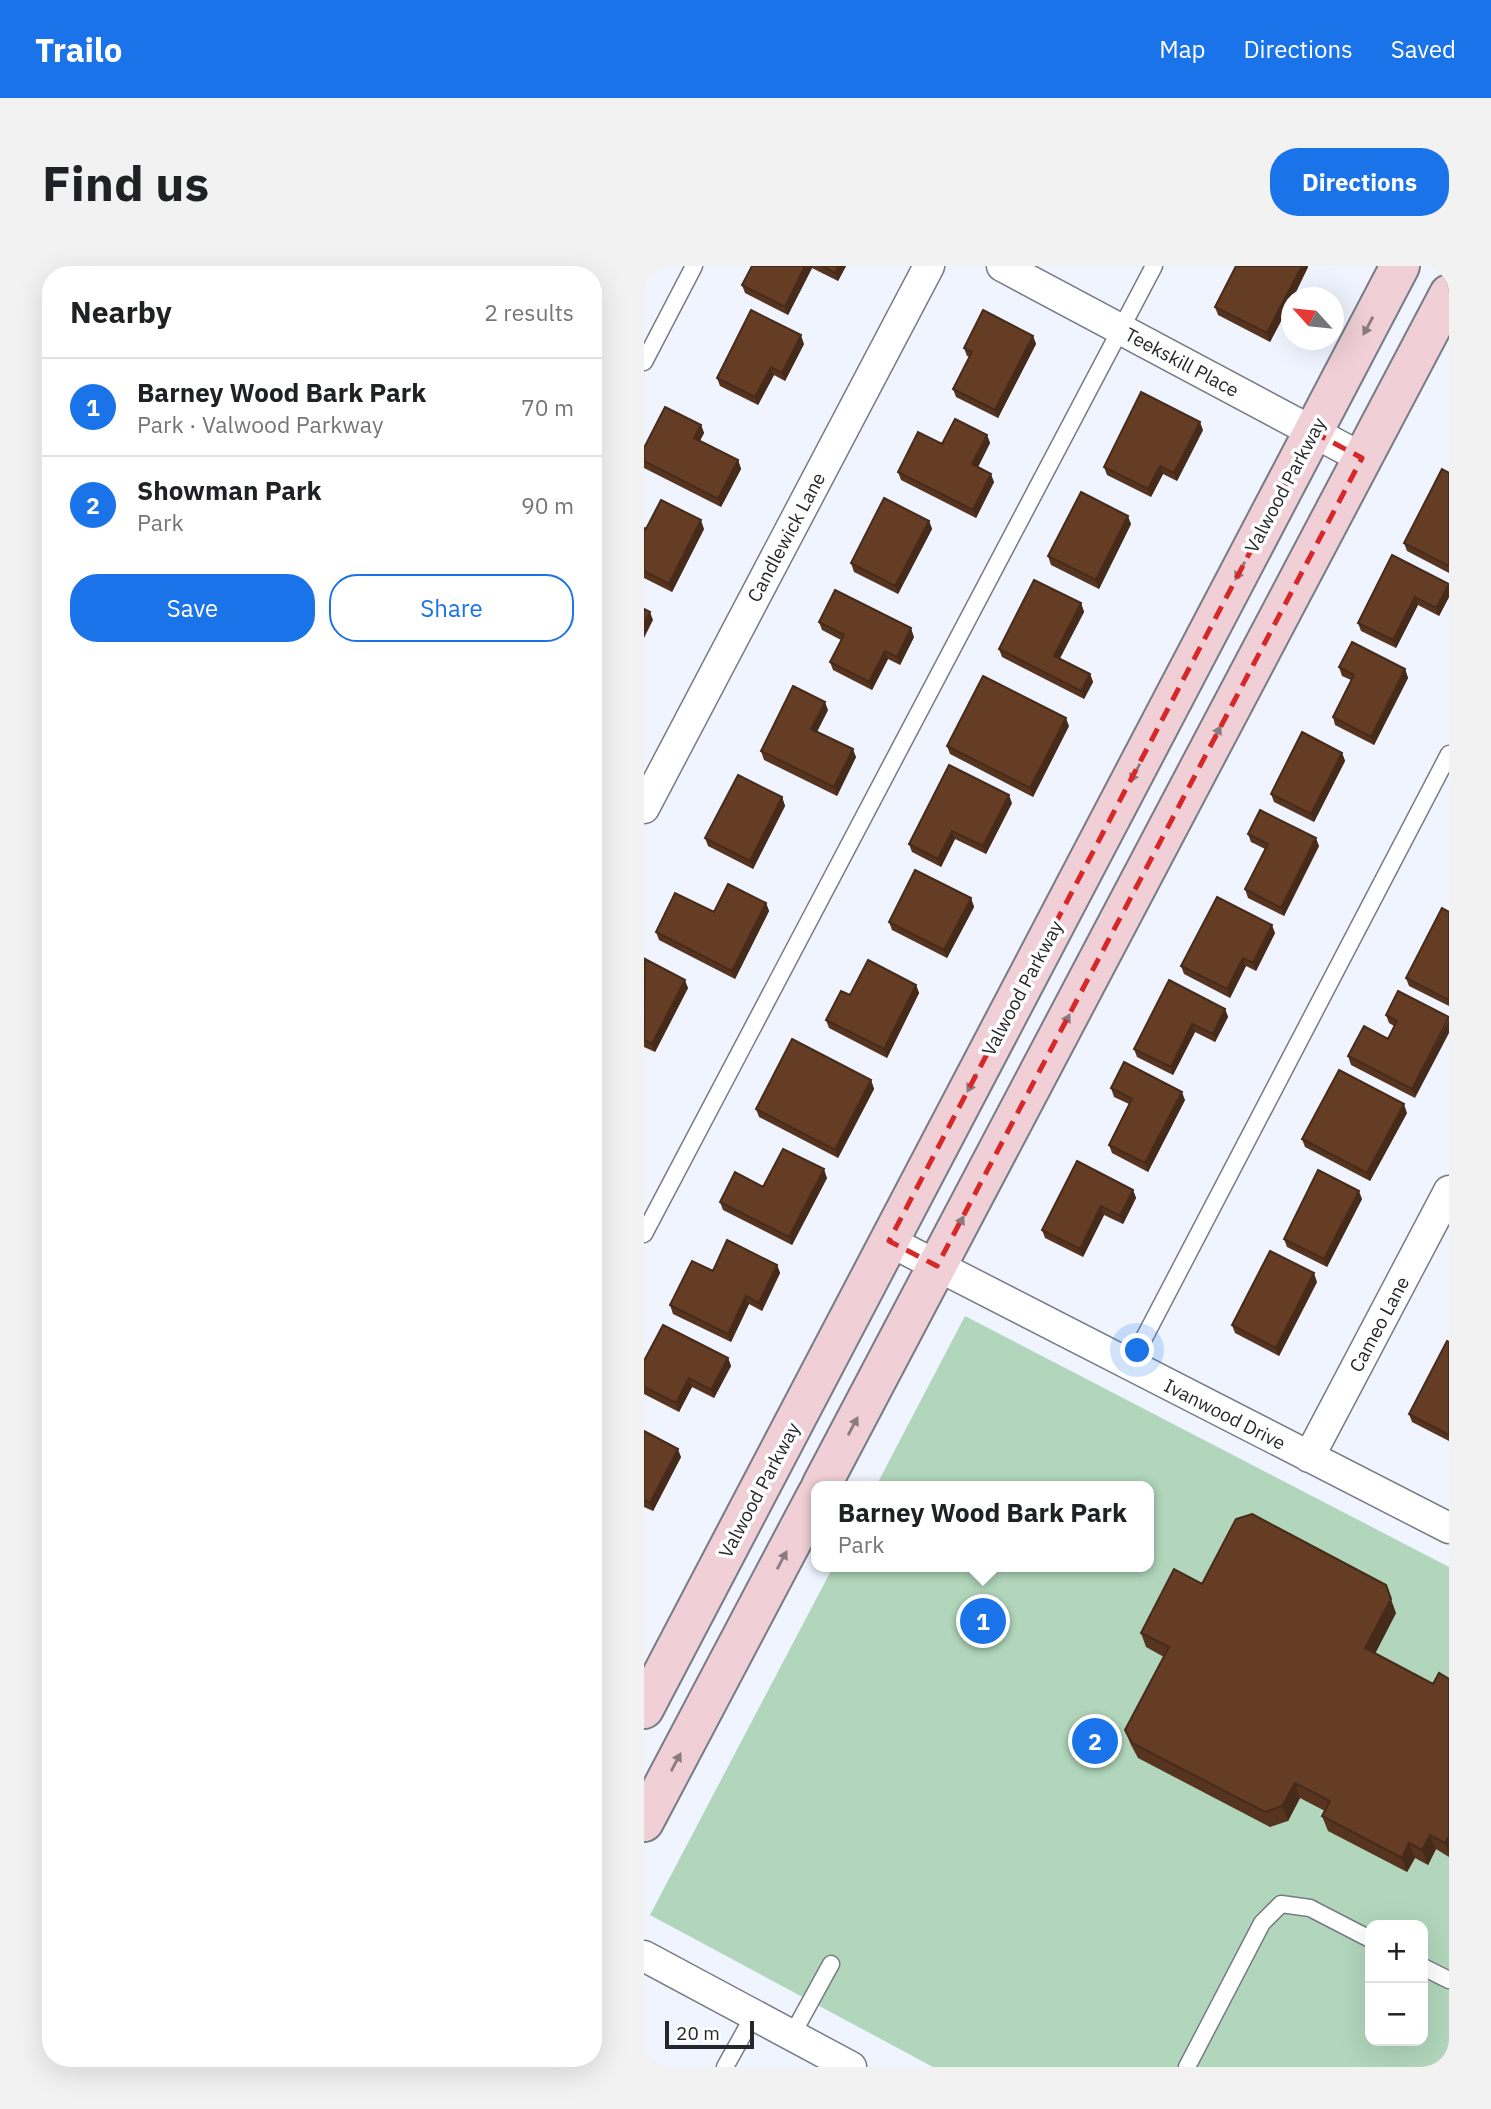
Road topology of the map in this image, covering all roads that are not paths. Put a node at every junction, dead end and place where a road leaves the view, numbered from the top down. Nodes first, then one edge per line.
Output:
1 (694, 266) edge
2 (929, 266) edge
3 (1002, 266) edge
4 (1154, 266) edge
5 (1400, 266) edge
6 (1449, 294) edge
7 (1121, 330) junction
8 (644, 362) edge
9 (1313, 432) junction
10 (1362, 458) junction
11 (1449, 754) edge
12 (644, 808) edge
13 (1449, 1191) edge
14 (644, 1234) edge
15 (889, 1241) junction
16 (937, 1266) junction
17 (1130, 1365) junction
18 (1309, 1457) junction
19 (824, 1481) edge
20 (811, 1505) edge
21 (1449, 1528) edge
22 (644, 1709) edge
23 (644, 1822) edge
24 (1365, 1936) edge
25 (644, 1956) edge
26 (831, 1964) dead end
27 (1428, 1970) edge
28 (1449, 1980) edge
29 (754, 2015) junction
30 (792, 2035) junction
31 (725, 2067) edge
32 (851, 2067) edge
33 (1188, 2067) edge

1 - 8 lane
2 - 12 street, Candlewick Lane
3 - 7 street, Teekskill Place
4 - 7 lane
5 -> 9 main road, Valwood Parkway
6 - 10 main road
7 - 9 street, Teekskill Place
7 - 14 lane
9 - 10 street, Teekskill Place
9 -> 15 main road, Valwood Parkway
16 -> 10 main road
11 - 17 lane
13 - 18 street, Cameo Lane
15 - 16 street, Ivanwood Drive
15 - 22 main road, Valwood Parkway
16 - 17 street, Ivanwood Drive
19 -> 16 main road
17 - 18 street, Ivanwood Drive
18 - 21 street, Ivanwood Drive
23 -> 20 main road
24 - 33 lane
25 - 29 street
26 - 30 lane
27 - 28 lane
29 - 30 street
29 - 31 lane
30 - 32 street

